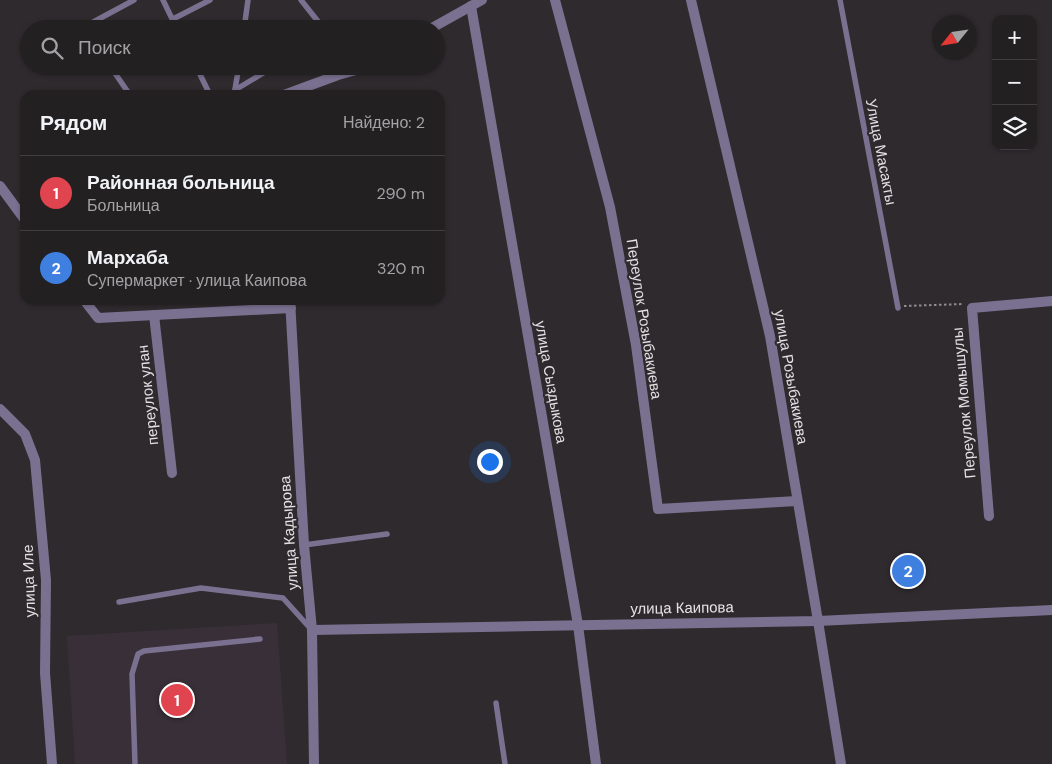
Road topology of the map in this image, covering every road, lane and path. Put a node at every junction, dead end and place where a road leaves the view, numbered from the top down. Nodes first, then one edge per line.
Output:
1 (134, 0) edge
2 (163, 0) edge
3 (210, 0) edge
4 (248, 0) edge
5 (301, 0) edge
6 (482, 0) edge
7 (555, 0) edge
8 (691, 0) edge
9 (840, 0) edge
10 (470, 6) junction
11 (173, 19) joint
12 (97, 20) edge
13 (245, 20) edge
14 (317, 20) edge
15 (445, 20) edge
16 (116, 75) edge
17 (200, 75) edge
18 (238, 75) edge
19 (261, 75) edge
20 (338, 75) edge
21 (127, 90) edge
22 (208, 90) edge
23 (235, 90) edge
24 (238, 90) edge
25 (298, 90) edge
26 (0, 186) edge
27 (20, 213) edge
28 (1052, 301) edge
29 (88, 305) edge
30 (278, 305) edge
31 (290, 305) edge
32 (898, 308) joint
33 (972, 308) junction
34 (154, 315) junction
35 (0, 409) edge
36 (172, 472) dead end
37 (797, 501) junction
38 (989, 516) dead end
39 (387, 534) dead end
40 (304, 545) junction
41 (119, 602) dead end
42 (1052, 610) edge
43 (818, 620) junction
44 (578, 625) junction
45 (312, 630) junction
46 (260, 639) dead end
47 (496, 703) dead end
48 (52, 764) edge
49 (135, 764) edge
50 (314, 764) edge
51 (505, 764) edge
52 (596, 764) edge
53 (841, 764) edge

1 - 12 lane
2 - 11 lane
3 - 11 lane
4 - 13 lane
5 - 14 lane
6 - 10 street
7 - 37 street, Переулок Розыбакиева
8 - 37 street, улица Розыбакиева
9 - 32 lane, Улица Масакты
10 - 15 street
10 - 44 street, улица Сыздыкова
16 - 21 lane
17 - 22 lane
18 - 23 lane
19 - 24 lane
20 - 25 street
26 - 27 street
28 - 33 street, Переулок Момышулы
29 - 34 street
30 - 34 street
31 - 40 street, улица Кадырова
32 - 33 path
33 - 38 street, Переулок Момышулы
34 - 36 street, переулок улан
35 - 48 street, улица Иле
37 - 43 street, улица Розыбакиева
39 - 40 lane
40 - 45 street, улица Кадырова
41 - 45 lane
42 - 43 street, улица Каипова
43 - 44 street, улица Каипова
43 - 53 street, улица Розыбакиева
44 - 45 street, улица Каипова
44 - 52 street, улица Сыздыкова
45 - 50 street, улица Кадырова
46 - 49 lane
47 - 51 lane

